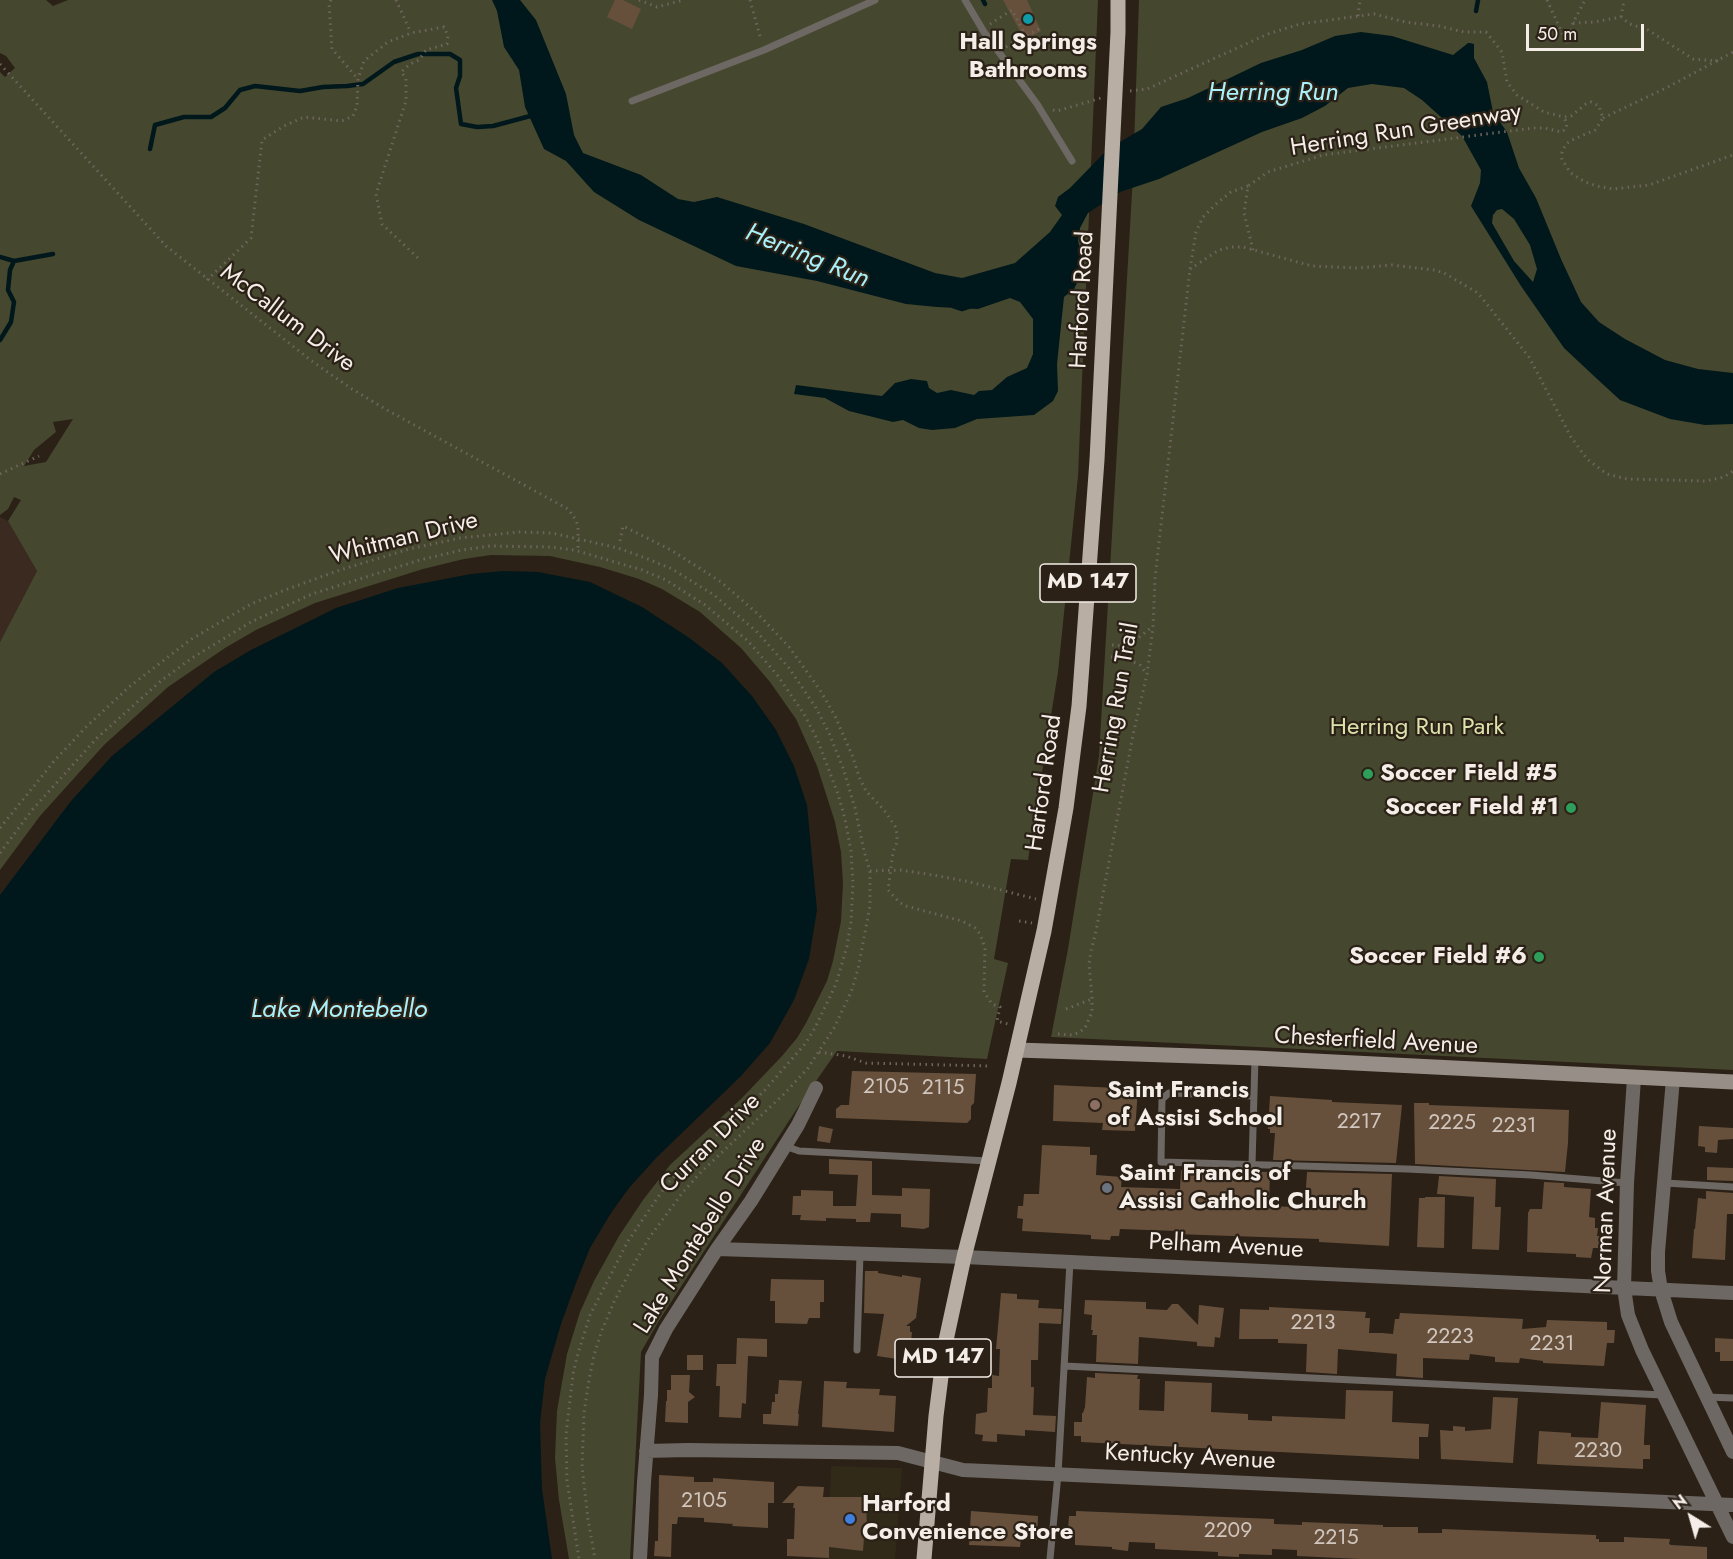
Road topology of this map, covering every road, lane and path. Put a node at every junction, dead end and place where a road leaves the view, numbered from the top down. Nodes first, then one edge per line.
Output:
1 (331, 0) edge
2 (396, 0) edge
3 (639, 0) edge
4 (684, 0) edge
5 (750, 0) edge
6 (875, 0) edge
7 (965, 0) edge
8 (1118, 0) edge
9 (1360, 0) edge
10 (1547, 0) edge
11 (1585, 0) edge
12 (1624, 0) edge
13 (1358, 16) junction
14 (1620, 17) junction
15 (1573, 23) junction
16 (981, 28) junction
17 (1039, 29) dead end
18 (411, 33) junction
19 (1026, 36) junction
20 (764, 50) junction
21 (998, 51) junction
22 (1733, 52) edge
23 (1718, 61) junction
24 (0, 65) edge
25 (358, 79) junction
26 (1167, 80) dead end
27 (1092, 99) dead end
28 (632, 101) dead end
29 (1037, 104) junction
30 (1564, 117) junction
31 (1603, 118) junction
32 (1733, 154) edge
33 (1072, 161) dead end
34 (1248, 186) junction
35 (1253, 250) junction
36 (418, 258) dead end
37 (1191, 269) junction
38 (207, 279) junction
39 (39, 456) dead end
40 (1733, 471) edge
41 (0, 474) edge
42 (578, 538) junction
43 (620, 541) dead end
44 (578, 551) junction
45 (616, 556) dead end
46 (614, 561) junction
47 (1153, 627) junction
48 (1112, 645) dead end
49 (1123, 645) junction
50 (1110, 657) dead end
51 (1122, 658) junction
52 (1147, 674) junction
53 (0, 828) edge
54 (0, 853) edge
55 (890, 871) junction
56 (870, 872) junction
57 (1050, 903) junction
58 (1019, 921) dead end
59 (1045, 926) junction
60 (1092, 998) junction
61 (1066, 1009) dead end
62 (998, 1021) dead end
63 (1072, 1035) dead end
64 (1017, 1050) junction
65 (819, 1052) junction
66 (1255, 1059) junction
67 (989, 1066) dead end
68 (1634, 1078) junction
69 (1673, 1079) junction
70 (1733, 1082) edge
71 (816, 1088) dead end
72 (1253, 1096) junction
73 (785, 1146) junction
74 (988, 1161) junction
75 (1252, 1165) junction
76 (1627, 1183) junction
77 (1665, 1183) junction
78 (1733, 1186) edge
79 (717, 1249) junction
80 (860, 1254) junction
81 (964, 1257) junction
82 (1070, 1262) junction
83 (1624, 1288) junction
84 (1661, 1290) junction
85 (1733, 1293) edge
86 (857, 1350) dead end
87 (1064, 1366) junction
88 (1663, 1395) junction
89 (1706, 1397) junction
90 (1733, 1398) edge
91 (646, 1451) junction
92 (1733, 1452) edge
93 (932, 1461) junction
94 (1058, 1474) junction
95 (1716, 1504) junction
96 (1733, 1505) edge
97 (1733, 1537) edge
98 (579, 1559) edge
99 (595, 1559) edge
100 (640, 1559) edge
101 (924, 1559) edge
102 (1050, 1559) edge

1 - 25 path
2 - 18 path
3 - 4 path
5 - 20 path
6 - 20 lane
7 - 16 lane
8 - 57 main road, Harford Road / MD 147
9 - 13 path
10 - 15 path
11 - 15 path
12 - 14 path
13 - 26 path, Herring Run Greenway
13 - 30 path, Herring Run Greenway
14 - 15 path
14 - 23 path
16 - 19 path
16 - 21 lane
17 - 19 path
18 - 25 path
18 - 36 path
19 - 21 path
20 - 28 lane
21 - 29 lane
22 - 23 path
23 - 31 path
24 - 38 path, McCallum Drive
25 - 38 path
27 - 29 path
29 - 33 lane
30 - 31 path, Herring Run Greenway
30 - 34 path, Herring Run Greenway
31 - 32 path
34 - 35 path
34 - 37 path, Herring Run Trail
35 - 37 path
35 - 40 path
37 - 47 path, Herring Run Trail
38 - 42 path, McCallum Drive
39 - 41 path
42 - 44 path, McCallum Drive
42 - 53 path, Whitman Drive
42 - 56 path, Whitman Drive
43 - 55 path
44 - 46 path
44 - 54 path
45 - 46 path
46 - 98 path
47 - 49 path
47 - 52 path, Herring Run Trail
48 - 49 path
49 - 51 path
50 - 51 path
51 - 52 path
52 - 60 path, Herring Run Trail
55 - 56 path
55 - 57 path
55 - 62 path
56 - 65 path
57 - 59 main road, Harford Road / MD 147
58 - 59 path
59 - 64 main road, Harford Road / MD 147
60 - 61 path
60 - 63 path, Herring Run Trail
64 - 66 street, Chesterfield Avenue
64 - 74 main road, Harford Road / MD 147
65 - 67 path
65 - 99 path, Curran Drive
66 - 68 street, Chesterfield Avenue
66 - 72 lane
68 - 69 street, Chesterfield Avenue
68 - 76 street, Norman Avenue
69 - 70 street, Chesterfield Avenue
69 - 77 street
71 - 73 street, Lake Montebello Drive
72 - 75 lane
72 - 75 lane
73 - 74 lane
73 - 79 street, Lake Montebello Drive
74 - 81 main road, Harford Road / MD 147
75 - 76 lane
76 - 83 street, Norman Avenue
77 - 78 lane
77 - 84 street
79 - 80 street, Pelham Avenue
79 - 91 street, Lake Montebello Drive
80 - 81 street, Pelham Avenue
80 - 86 lane
81 - 82 street, Pelham Avenue
81 - 93 main road, Harford Road / MD 147
82 - 83 street, Pelham Avenue
82 - 87 lane
83 - 84 street, Pelham Avenue
83 - 88 street, Norman Avenue
84 - 85 street, Pelham Avenue
84 - 89 street
87 - 88 lane
87 - 94 lane
88 - 95 street, Norman Avenue
89 - 90 lane
89 - 92 street
91 - 93 street, Kentucky Avenue
91 - 100 street, Lake Montebello Drive
93 - 94 street, Kentucky Avenue
93 - 101 main road, Harford Road / MD 147
94 - 95 street, Kentucky Avenue
94 - 102 lane
95 - 96 street, Kentucky Avenue
95 - 97 street, Norman Avenue

